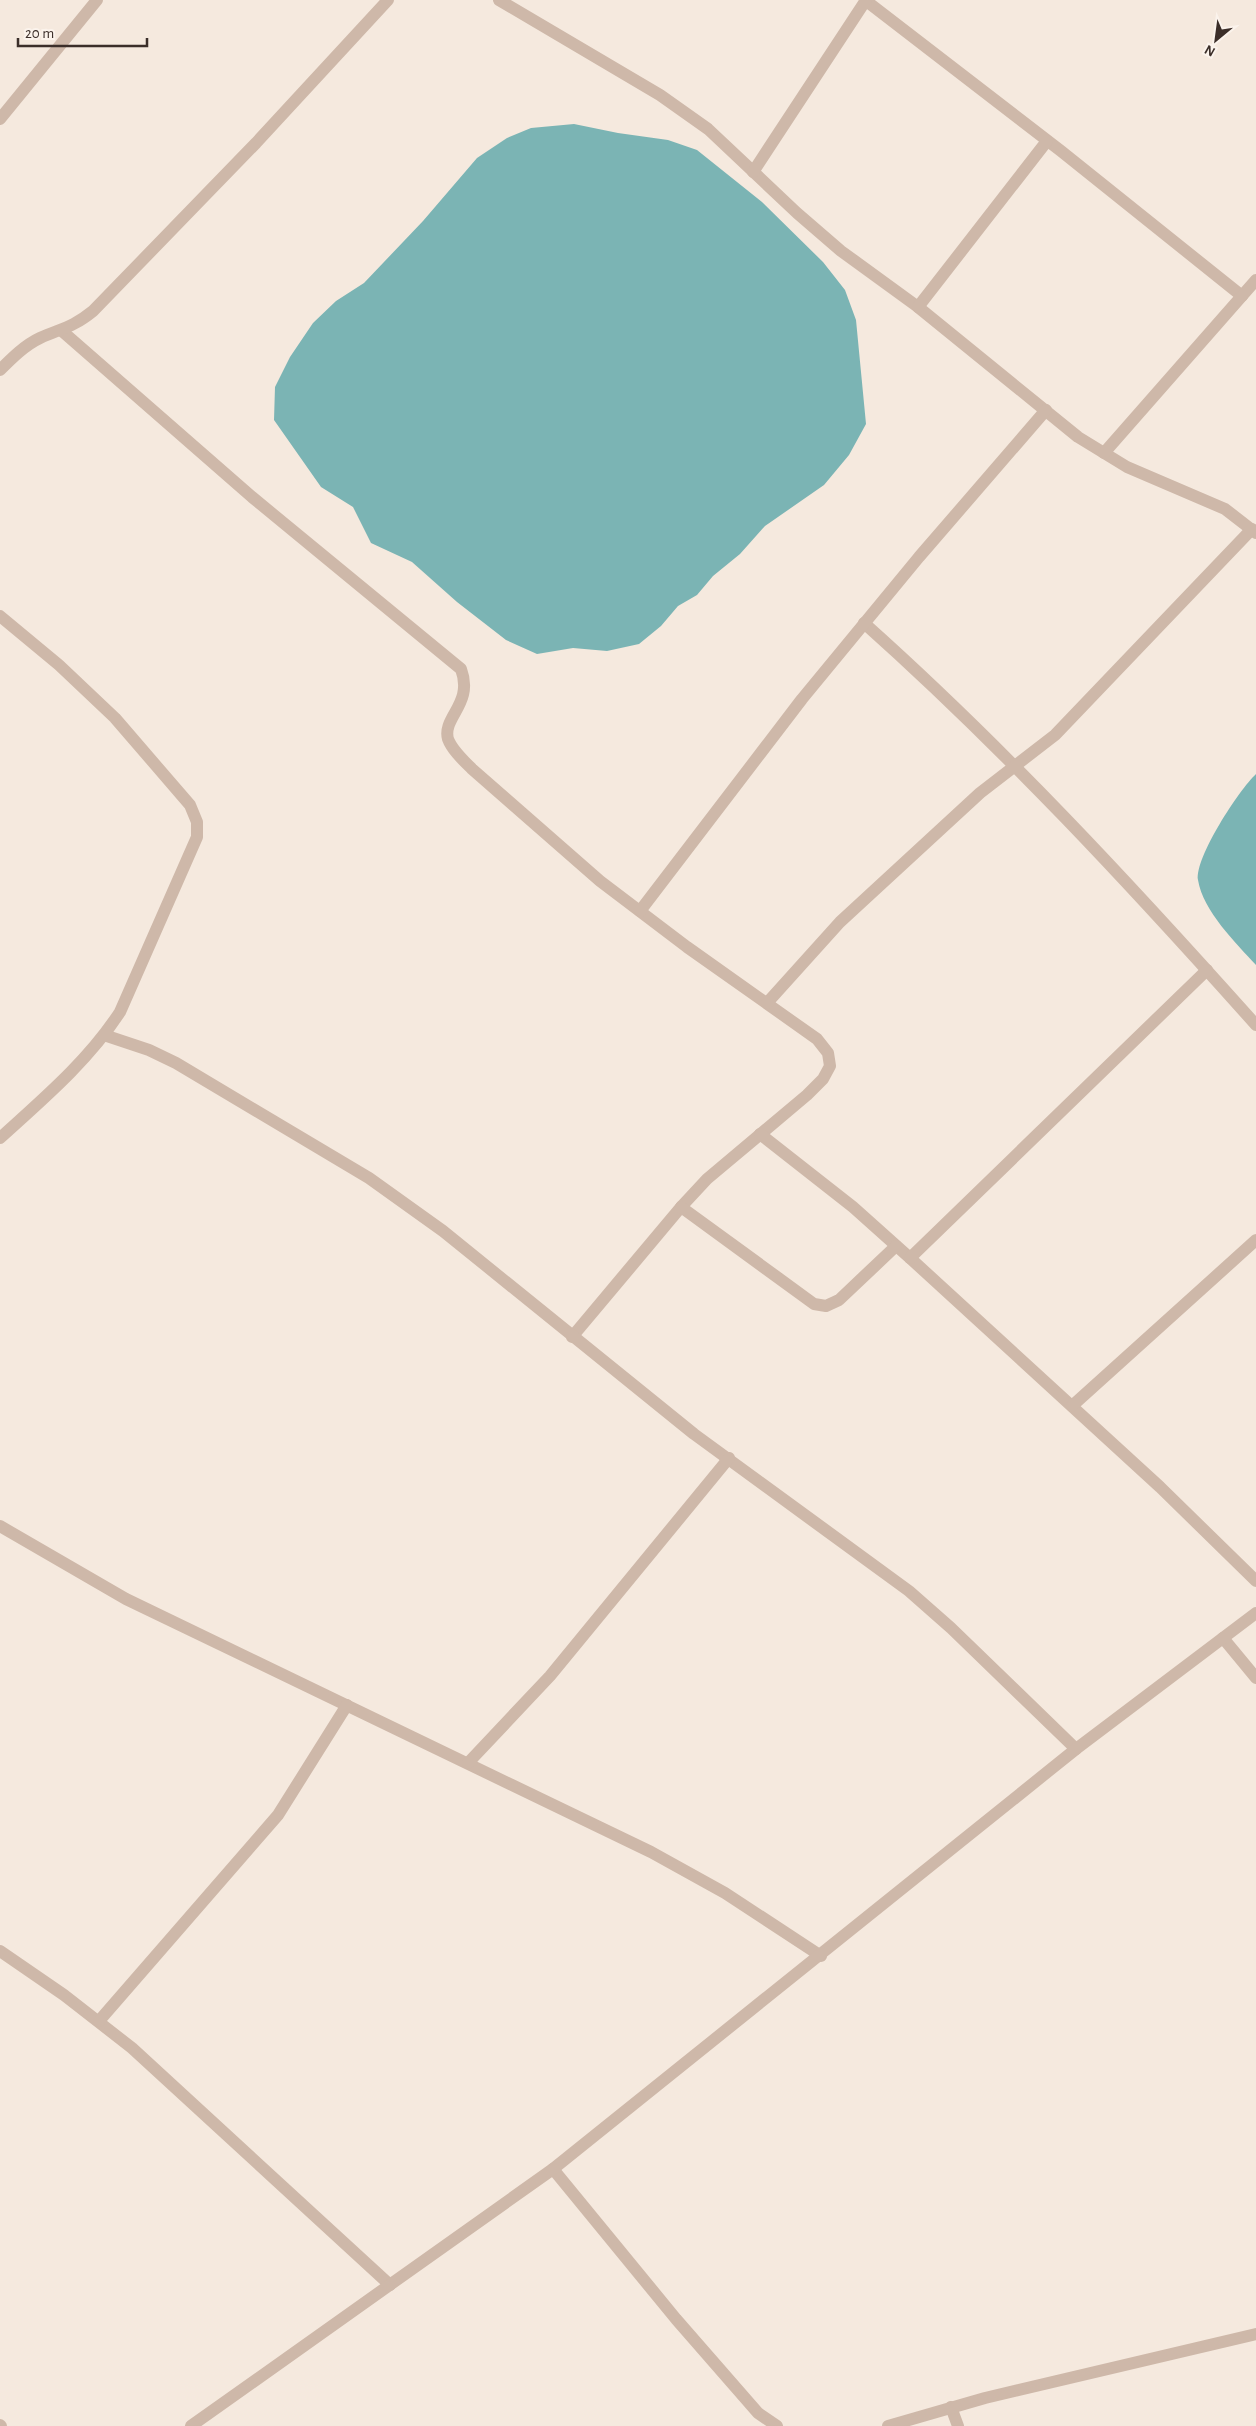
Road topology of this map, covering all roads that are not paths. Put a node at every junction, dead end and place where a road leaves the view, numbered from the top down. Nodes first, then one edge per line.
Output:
1 (97, 0) edge
2 (388, 0) edge
3 (499, 0) edge
4 (866, 0) edge
5 (0, 119) edge
6 (1047, 142) junction
7 (753, 172) junction
8 (1256, 280) edge
9 (1242, 296) junction
10 (918, 307) junction
11 (62, 331) junction
12 (0, 370) edge
13 (1046, 410) junction
14 (1104, 453) junction
15 (1254, 531) edge
16 (0, 616) edge
17 (864, 623) junction
18 (1017, 766) junction
19 (640, 911) junction
20 (1207, 970) junction
21 (767, 1003) junction
22 (1256, 1025) edge
23 (104, 1036) junction
24 (760, 1134) junction
25 (0, 1138) edge
26 (681, 1207) junction
27 (1256, 1240) edge
28 (896, 1246) junction
29 (910, 1258) junction
30 (572, 1337) junction
31 (1072, 1406) junction
32 (729, 1458) junction
33 (0, 1526) edge
34 (1256, 1581) edge
35 (1256, 1614) edge
36 (1223, 1638) junction
37 (1256, 1678) edge
38 (347, 1705) junction
39 (1076, 1750) junction
40 (468, 1763) junction
41 (0, 1951) edge
42 (821, 1956) junction
43 (99, 2020) junction
44 (553, 2169) junction
45 (390, 2285) junction
46 (1256, 2334) edge
47 (951, 2407) junction
48 (191, 2426) edge
49 (777, 2426) edge
50 (888, 2426) edge
51 (958, 2426) edge

1 - 5 street
2 - 11 street
3 - 7 street
4 - 6 street
4 - 7 street
6 - 9 street
6 - 10 street
7 - 10 street
8 - 9 street
9 - 14 street
10 - 13 street
11 - 12 street
11 - 19 street
13 - 14 street
13 - 17 street
14 - 15 street
15 - 18 street
16 - 23 street
17 - 18 street
17 - 19 street
18 - 20 street
18 - 21 street
19 - 21 street
20 - 22 street
20 - 29 street
21 - 24 street
23 - 25 street
23 - 30 street
24 - 26 street
24 - 28 street
26 - 28 street
26 - 30 street
27 - 31 street
28 - 29 street
29 - 31 street
30 - 32 street
31 - 34 street
32 - 39 street
32 - 40 street
33 - 38 street
35 - 36 street
36 - 37 street
36 - 39 street
38 - 40 street
38 - 43 street
39 - 42 street
40 - 42 street
41 - 43 street
42 - 44 street
43 - 45 street
44 - 45 street
44 - 49 street
45 - 48 street
46 - 47 street
47 - 50 street
47 - 51 street

